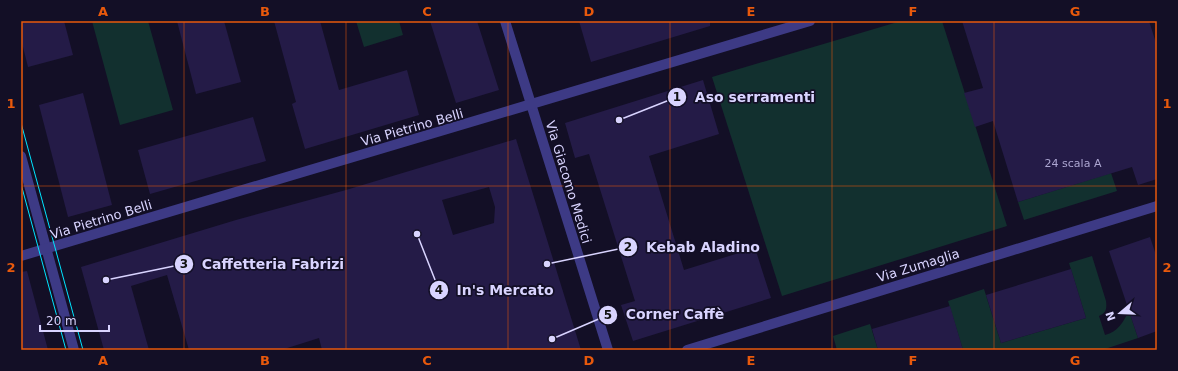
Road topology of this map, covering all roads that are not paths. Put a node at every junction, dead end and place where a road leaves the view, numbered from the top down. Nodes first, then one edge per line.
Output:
1 (505, 21) edge
2 (810, 21) edge
3 (531, 105) junction
4 (21, 156) edge
5 (1157, 206) edge
6 (46, 249) junction
7 (21, 256) edge
8 (74, 350) edge
9 (608, 350) edge
10 (687, 350) edge

1 - 3 street, Via Giacomo Medici
2 - 3 street, Via Pietrino Belli
3 - 6 street, Via Pietrino Belli
3 - 9 street, Via Giacomo Medici
4 - 6 street
5 - 10 street, Via Zumaglia
6 - 7 street, Via Pietrino Belli
6 - 8 street

